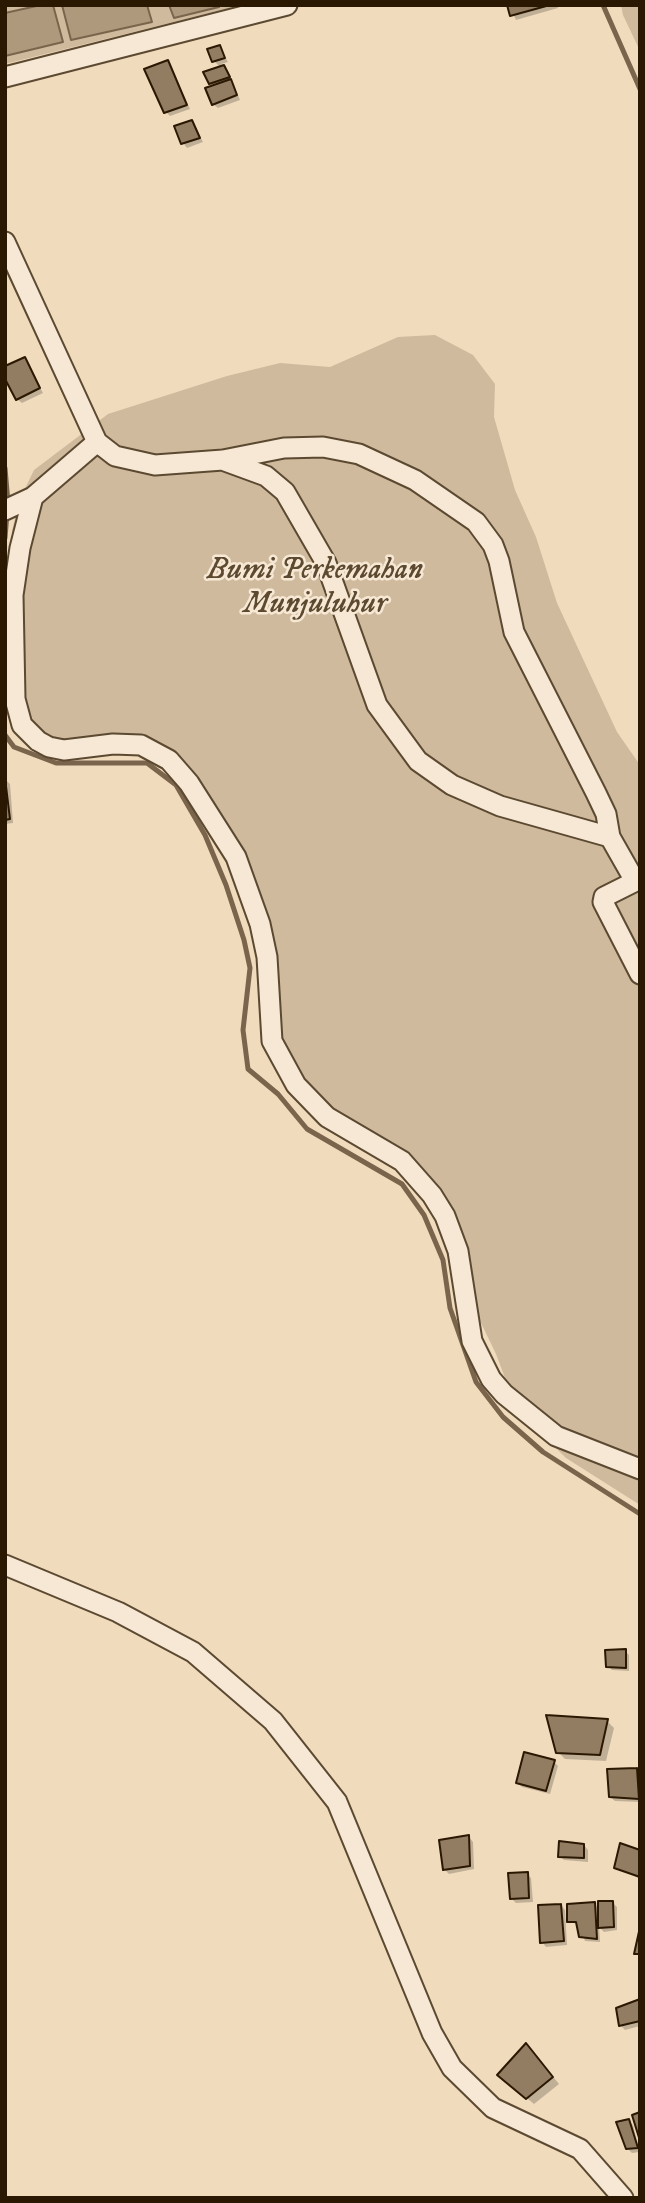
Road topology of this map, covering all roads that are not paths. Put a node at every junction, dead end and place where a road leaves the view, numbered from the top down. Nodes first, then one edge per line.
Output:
1 (287, 5) edge
2 (5, 77) edge
3 (5, 242) edge
4 (97, 443) junction
5 (223, 460) junction
6 (20, 503) edge
7 (610, 837) junction
8 (637, 880) edge
9 (640, 974) edge
10 (640, 1469) edge
11 (5, 1565) edge
12 (623, 2198) edge

1 - 2 street
3 - 4 street
4 - 5 street
4 - 6 street
5 - 7 street
5 - 7 street
6 - 10 street
7 - 8 street
8 - 9 street
11 - 12 street

